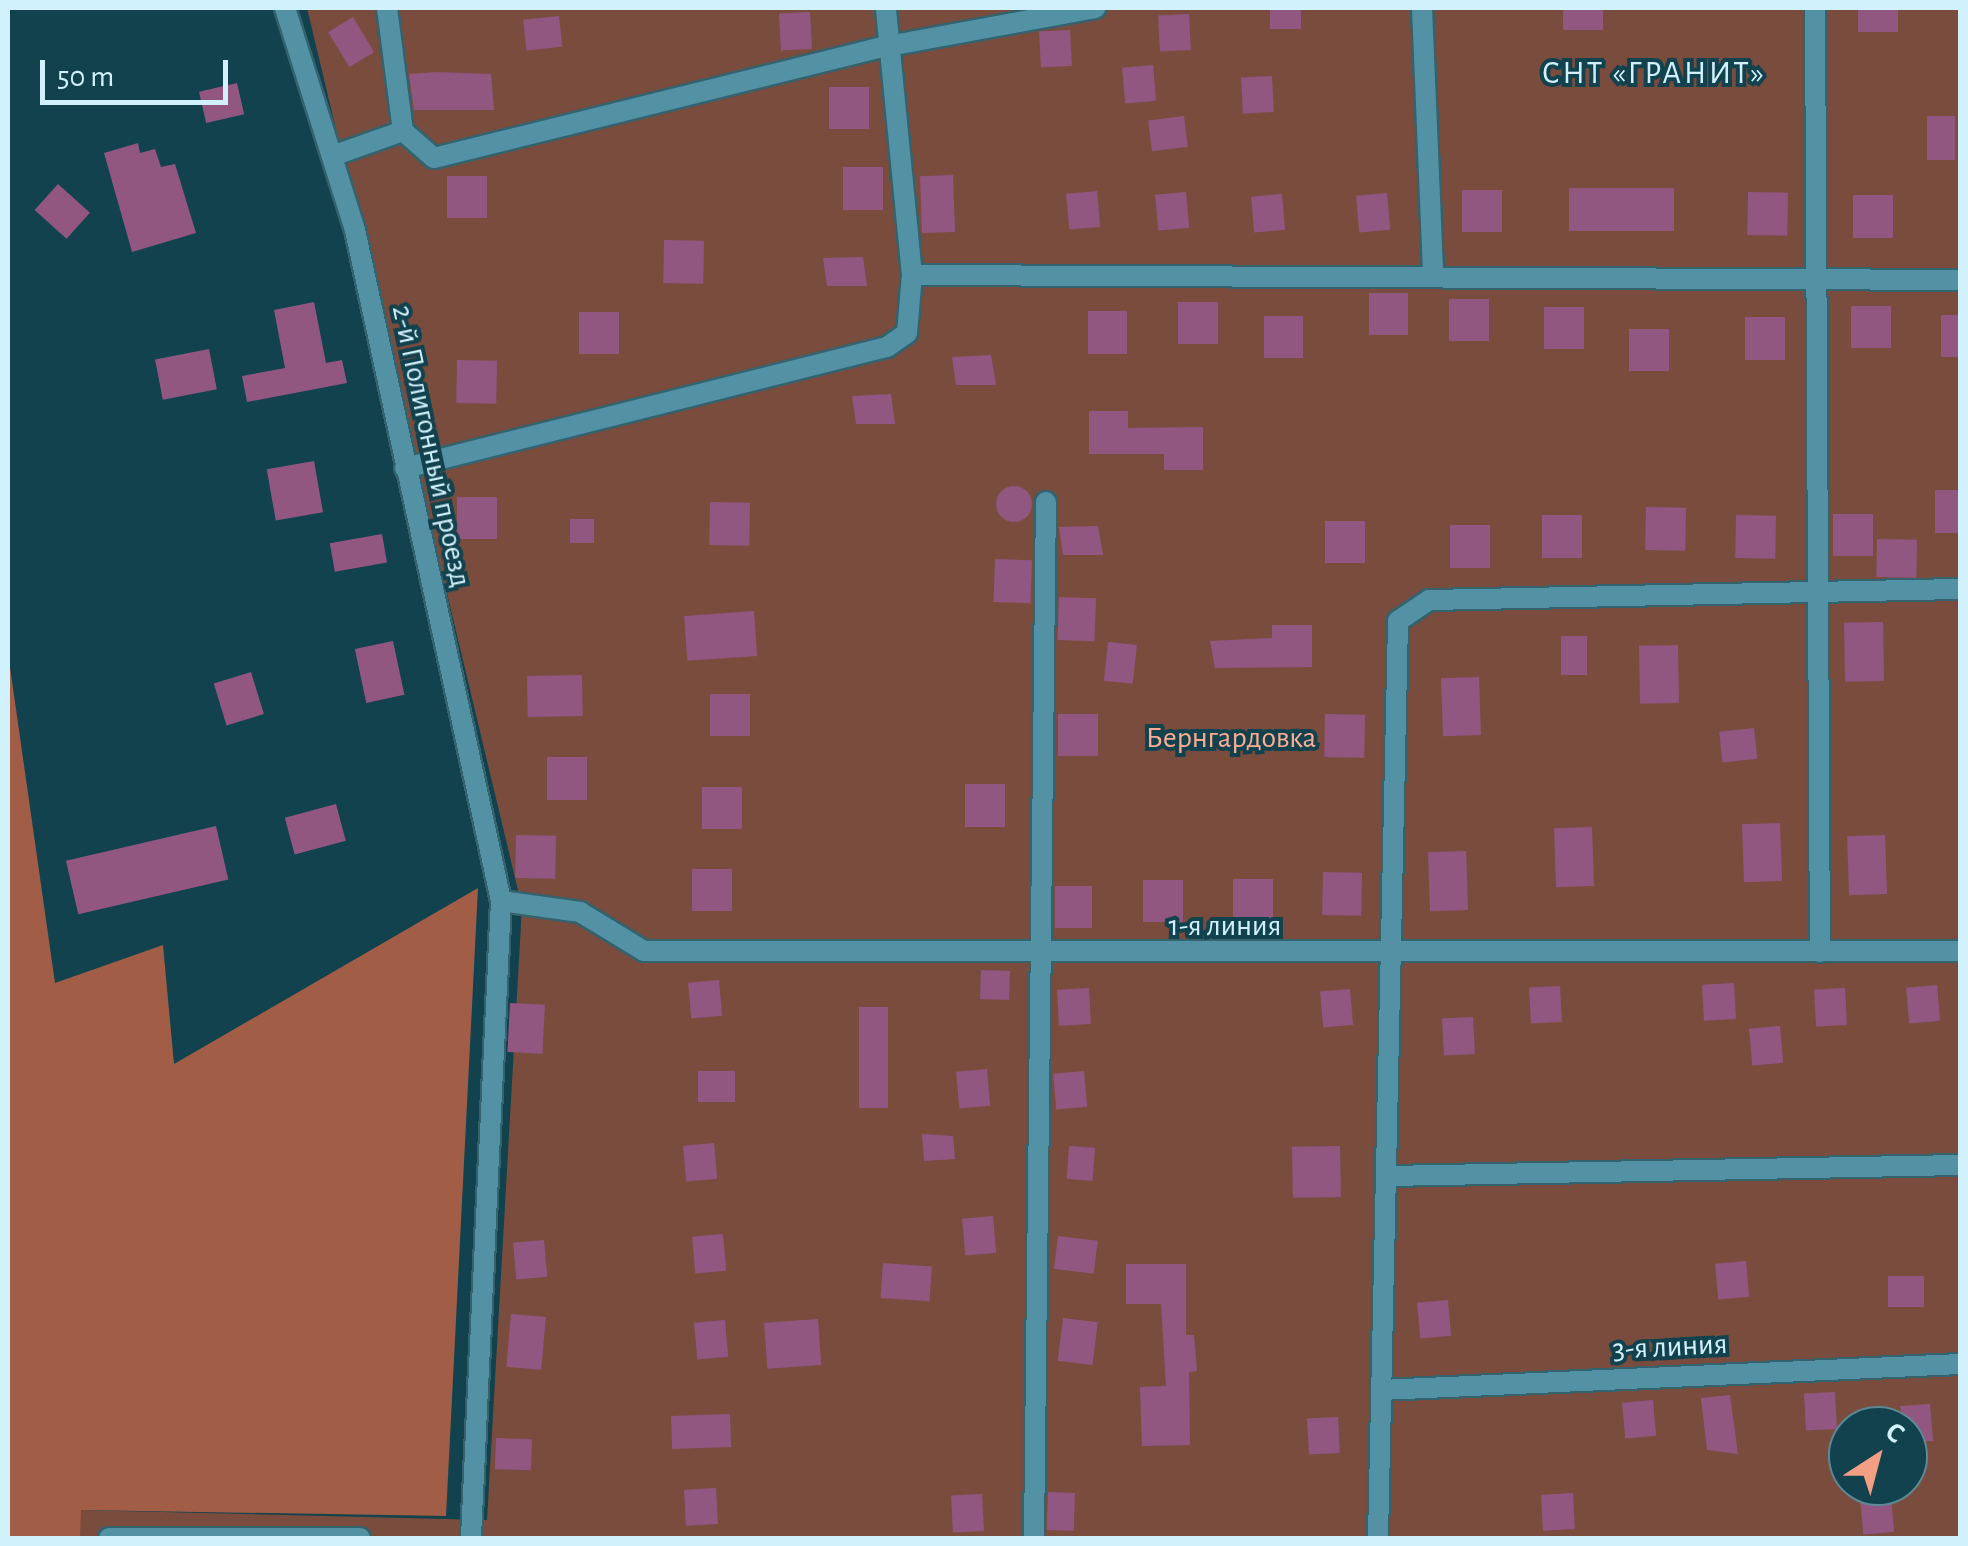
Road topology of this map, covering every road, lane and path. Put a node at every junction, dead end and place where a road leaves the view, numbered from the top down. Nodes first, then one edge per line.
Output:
1 (284, 8) edge
2 (387, 8) edge
3 (886, 8) edge
4 (1096, 8) edge
5 (1422, 8) edge
6 (1815, 8) edge
7 (888, 46) junction
8 (402, 131) junction
9 (332, 156) junction
10 (912, 275) junction
11 (1432, 275) junction
12 (1816, 278) junction
13 (1960, 280) edge
14 (405, 468) junction
15 (1046, 502) dead end
16 (1818, 589) junction
17 (1960, 589) edge
18 (501, 901) junction
19 (1960, 951) edge
20 (1820, 952) junction
21 (1040, 956) junction
22 (1392, 956) junction
23 (1960, 1165) edge
24 (1387, 1176) junction
25 (1960, 1364) edge
26 (1382, 1390) junction
27 (109, 1538) edge
28 (360, 1538) edge
29 (471, 1538) edge
30 (1034, 1538) edge
31 (1378, 1538) edge

1 - 9 street, 2-й Полигонный проезд
2 - 8 street
3 - 7 street
4 - 7 street
5 - 11 street
6 - 12 street
7 - 8 street
7 - 10 street
8 - 9 street
9 - 14 street, 2-й Полигонный проезд
10 - 11 street
10 - 14 street
11 - 12 street
12 - 13 street
12 - 16 street
14 - 18 street, 2-й Полигонный проезд
15 - 21 street
16 - 17 street
16 - 20 street
16 - 22 street
18 - 21 street, 1-я линия
18 - 29 street, 2-й Полигонный проезд
19 - 20 street, 1-я линия
20 - 22 street, 1-я линия
21 - 22 street, 1-я линия
21 - 30 street
22 - 24 street
23 - 24 street
24 - 26 street
25 - 26 street, 3-я линия
26 - 31 street
27 - 28 street

